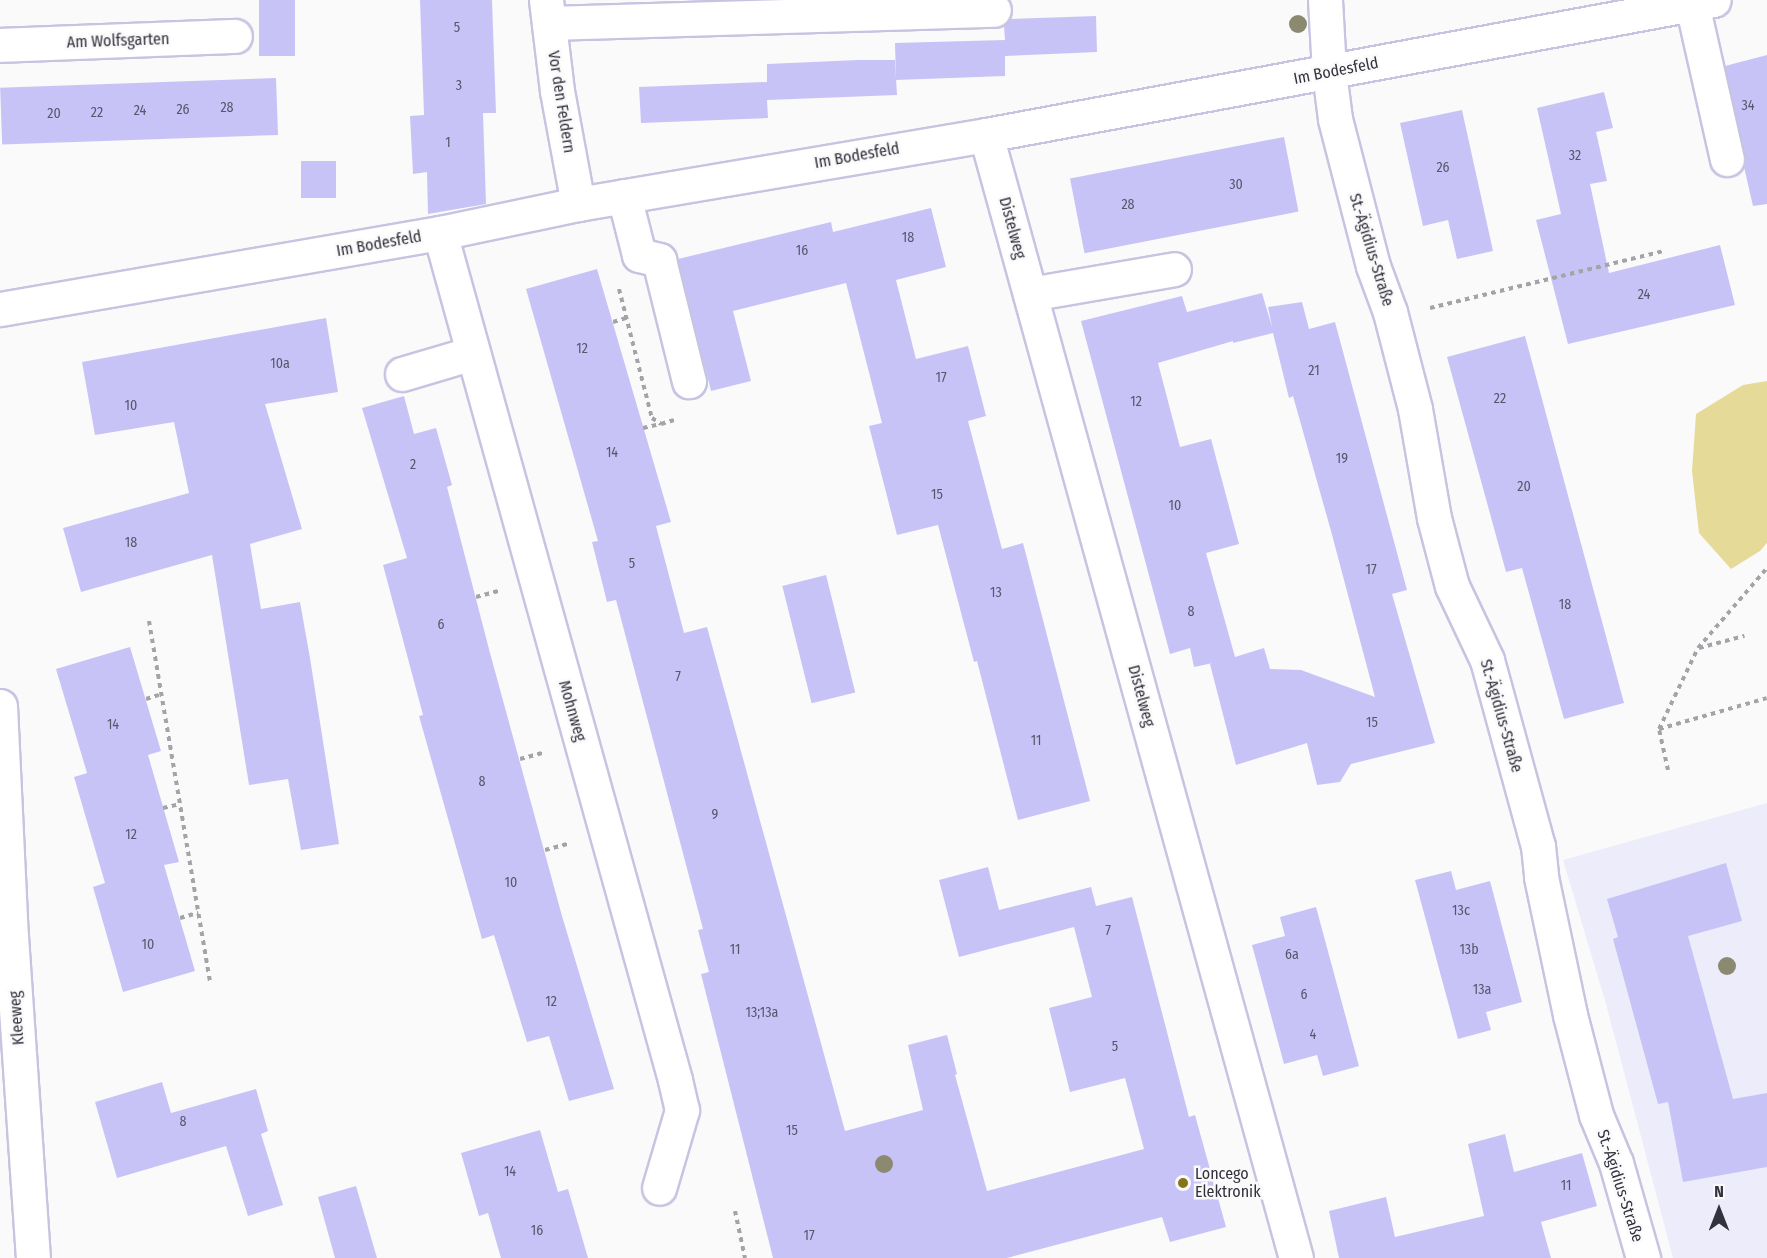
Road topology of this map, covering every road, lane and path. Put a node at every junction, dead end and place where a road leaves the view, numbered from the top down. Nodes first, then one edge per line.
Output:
1 (1325, 0) edge
2 (1703, 2) edge
3 (994, 9) dead end
4 (547, 12) edge
5 (235, 36) dead end
6 (0, 45) edge
7 (1329, 72) junction
8 (986, 135) junction
9 (1727, 159) dead end
10 (624, 196) junction
11 (578, 204) junction
12 (440, 233) junction
13 (1664, 251) dead end
14 (1636, 257) junction
15 (1638, 266) dead end
16 (1174, 269) dead end
17 (1030, 294) junction
18 (0, 309) edge
19 (1391, 317) junction
20 (626, 318) dead end
21 (612, 322) dead end
22 (473, 353) junction
23 (402, 374) dead end
24 (689, 381) dead end
25 (661, 424) dead end
26 (643, 428) dead end
27 (1767, 568) edge
28 (149, 621) dead end
29 (1744, 636) dead end
30 (1698, 648) junction
31 (161, 694) junction
32 (1767, 698) edge
33 (146, 699) dead end
34 (0, 706) edge
35 (1659, 729) junction
36 (1668, 770) dead end
37 (180, 804) junction
38 (163, 808) dead end
39 (198, 913) junction
40 (180, 918) dead end
41 (210, 982) dead end
42 (659, 1188) dead end
43 (735, 1211) dead end
44 (33, 1258) edge
45 (745, 1258) edge
46 (1296, 1258) edge
47 (1643, 1258) edge

1 - 7 street, St.-Ägidius-Straße
2 - 7 street, Im Bodesfeld
2 - 9 street
3 - 4 street
4 - 11 street, Vor den Feldern
5 - 6 street, Am Wolfsgarten
7 - 8 street, Im Bodesfeld
7 - 19 street, St.-Ägidius-Straße
8 - 10 street, Im Bodesfeld
8 - 17 street, Distelweg
10 - 11 street, Im Bodesfeld
10 - 24 street
11 - 12 street, Im Bodesfeld
12 - 18 street, Im Bodesfeld
12 - 22 street, Mohnweg
13 - 14 path
14 - 15 path
14 - 19 path
16 - 17 street
17 - 46 street, Distelweg
19 - 47 street, St.-Ägidius-Straße
20 - 21 path
22 - 23 street
22 - 42 street, Mohnweg
25 - 26 path
27 - 30 path
28 - 31 path
29 - 30 path
30 - 35 path
31 - 33 path
31 - 37 path
32 - 35 path
34 - 44 street, Kleeweg
35 - 36 path
37 - 38 path
37 - 39 path
39 - 40 path
39 - 41 path
43 - 45 path

